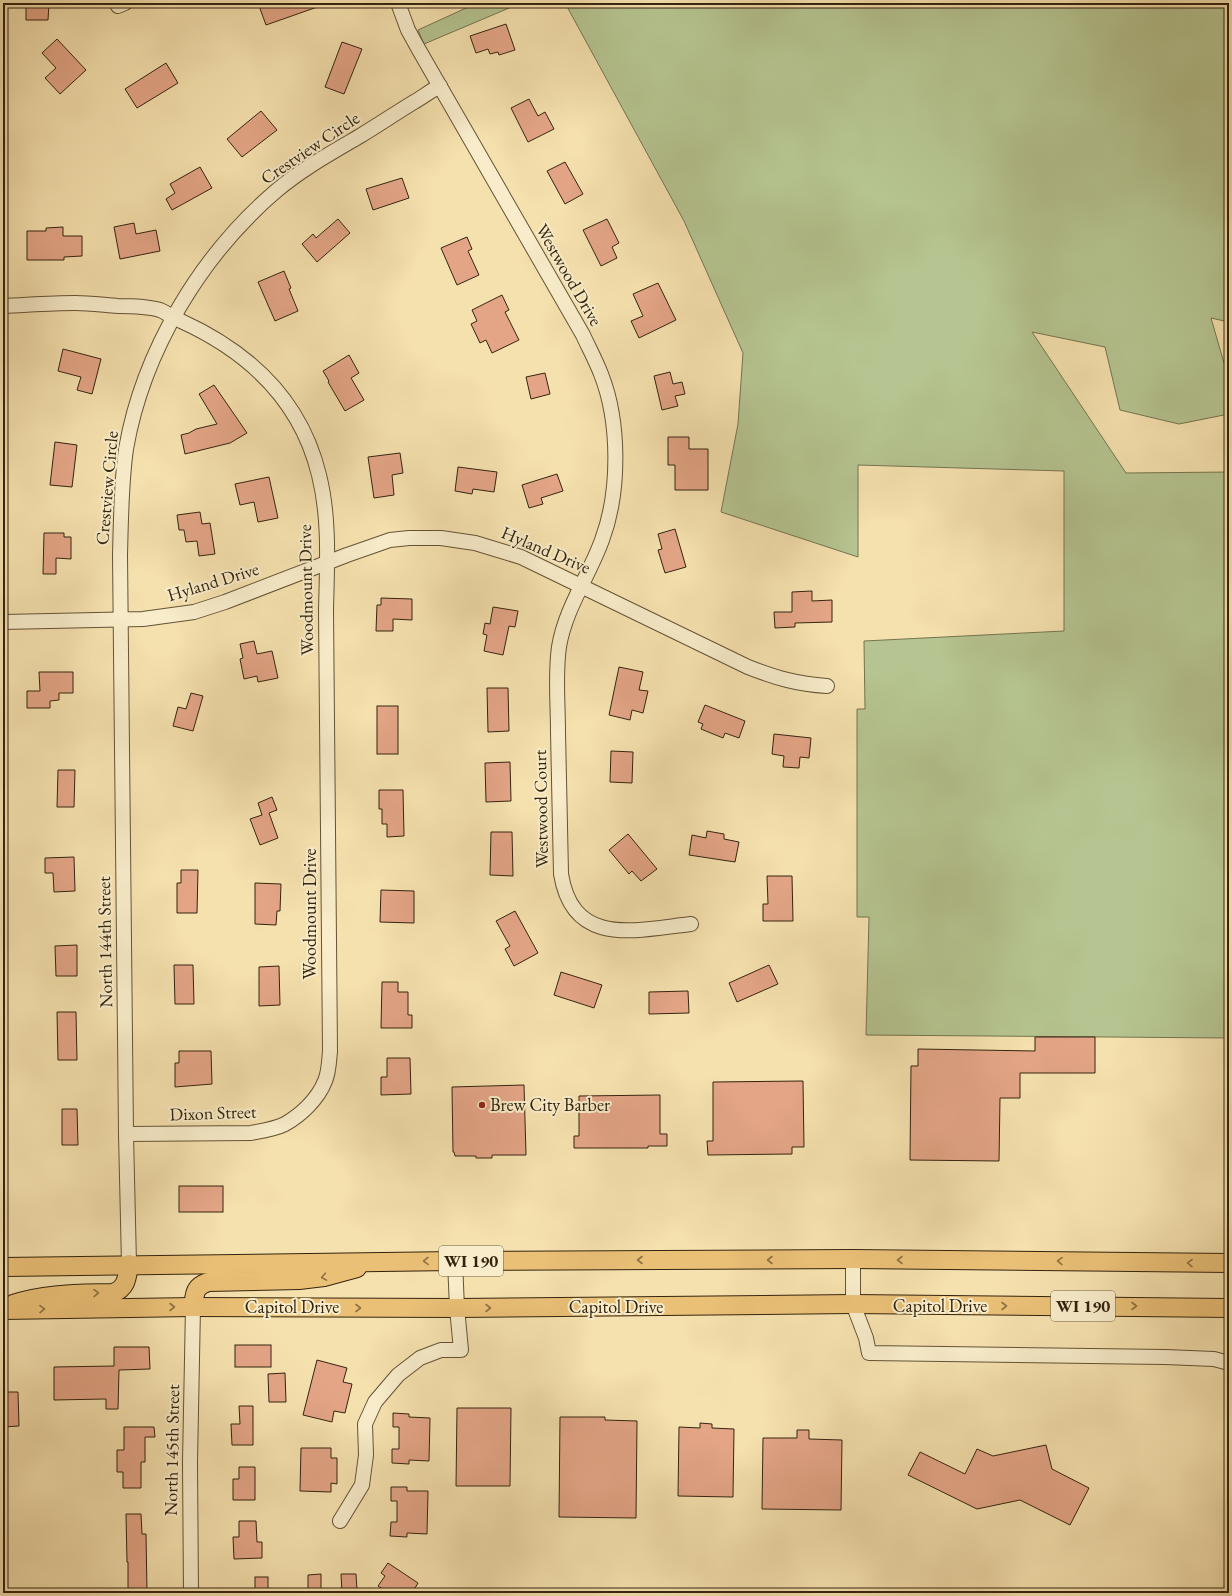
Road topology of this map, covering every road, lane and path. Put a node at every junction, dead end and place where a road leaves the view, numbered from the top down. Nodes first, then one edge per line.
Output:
1 (398, 3) edge
2 (440, 86) junction
3 (3, 306) edge
4 (173, 318) junction
5 (326, 564) junction
6 (582, 586) junction
7 (120, 620) junction
8 (3, 622) edge
9 (827, 686) dead end
10 (691, 924) dead end
11 (315, 1098) joint
12 (126, 1134) junction
13 (853, 1259) junction
14 (455, 1261) junction
15 (374, 1262) junction
16 (1229, 1263) edge
17 (129, 1264) junction
18 (3, 1267) edge
19 (853, 1304) junction
20 (193, 1307) junction
21 (457, 1308) junction
22 (1229, 1308) edge
23 (3, 1309) edge
24 (1229, 1364) edge
25 (340, 1522) dead end
26 (191, 1593) edge

1 - 2 street, Westwood Drive
2 - 4 street, Crestview Circle
2 - 6 street, Westwood Drive
3 - 4 street, Woodmount Drive
4 - 5 street, Woodmount Drive
4 - 7 street, Crestview Circle
5 - 6 street, Hyland Drive
5 - 7 street, Hyland Drive
5 - 11 street, Woodmount Drive
6 - 9 street, Hyland Drive
6 - 10 street, Westwood Court
7 - 8 street, Hyland Drive
7 - 12 street, North 144th Street
11 - 12 street, Dixon Street
12 - 17 street, North 144th Street
13 -> 14 main road, WI 190
16 -> 13 main road, WI 190
13 - 19 street
14 -> 15 main road, WI 190
14 - 21 street
15 - 17 main road, WI 190
15 -> 20 main road
17 - 18 main road, WI 190
23 -> 17 main road
21 -> 19 main road, Capitol Drive / WI 190
19 -> 22 main road, Capitol Drive / WI 190
19 - 24 street
20 -> 21 main road, Capitol Drive / WI 190
23 -> 20 main road, Capitol Drive / WI 190
20 - 26 street, North 145th Street
21 - 25 street

